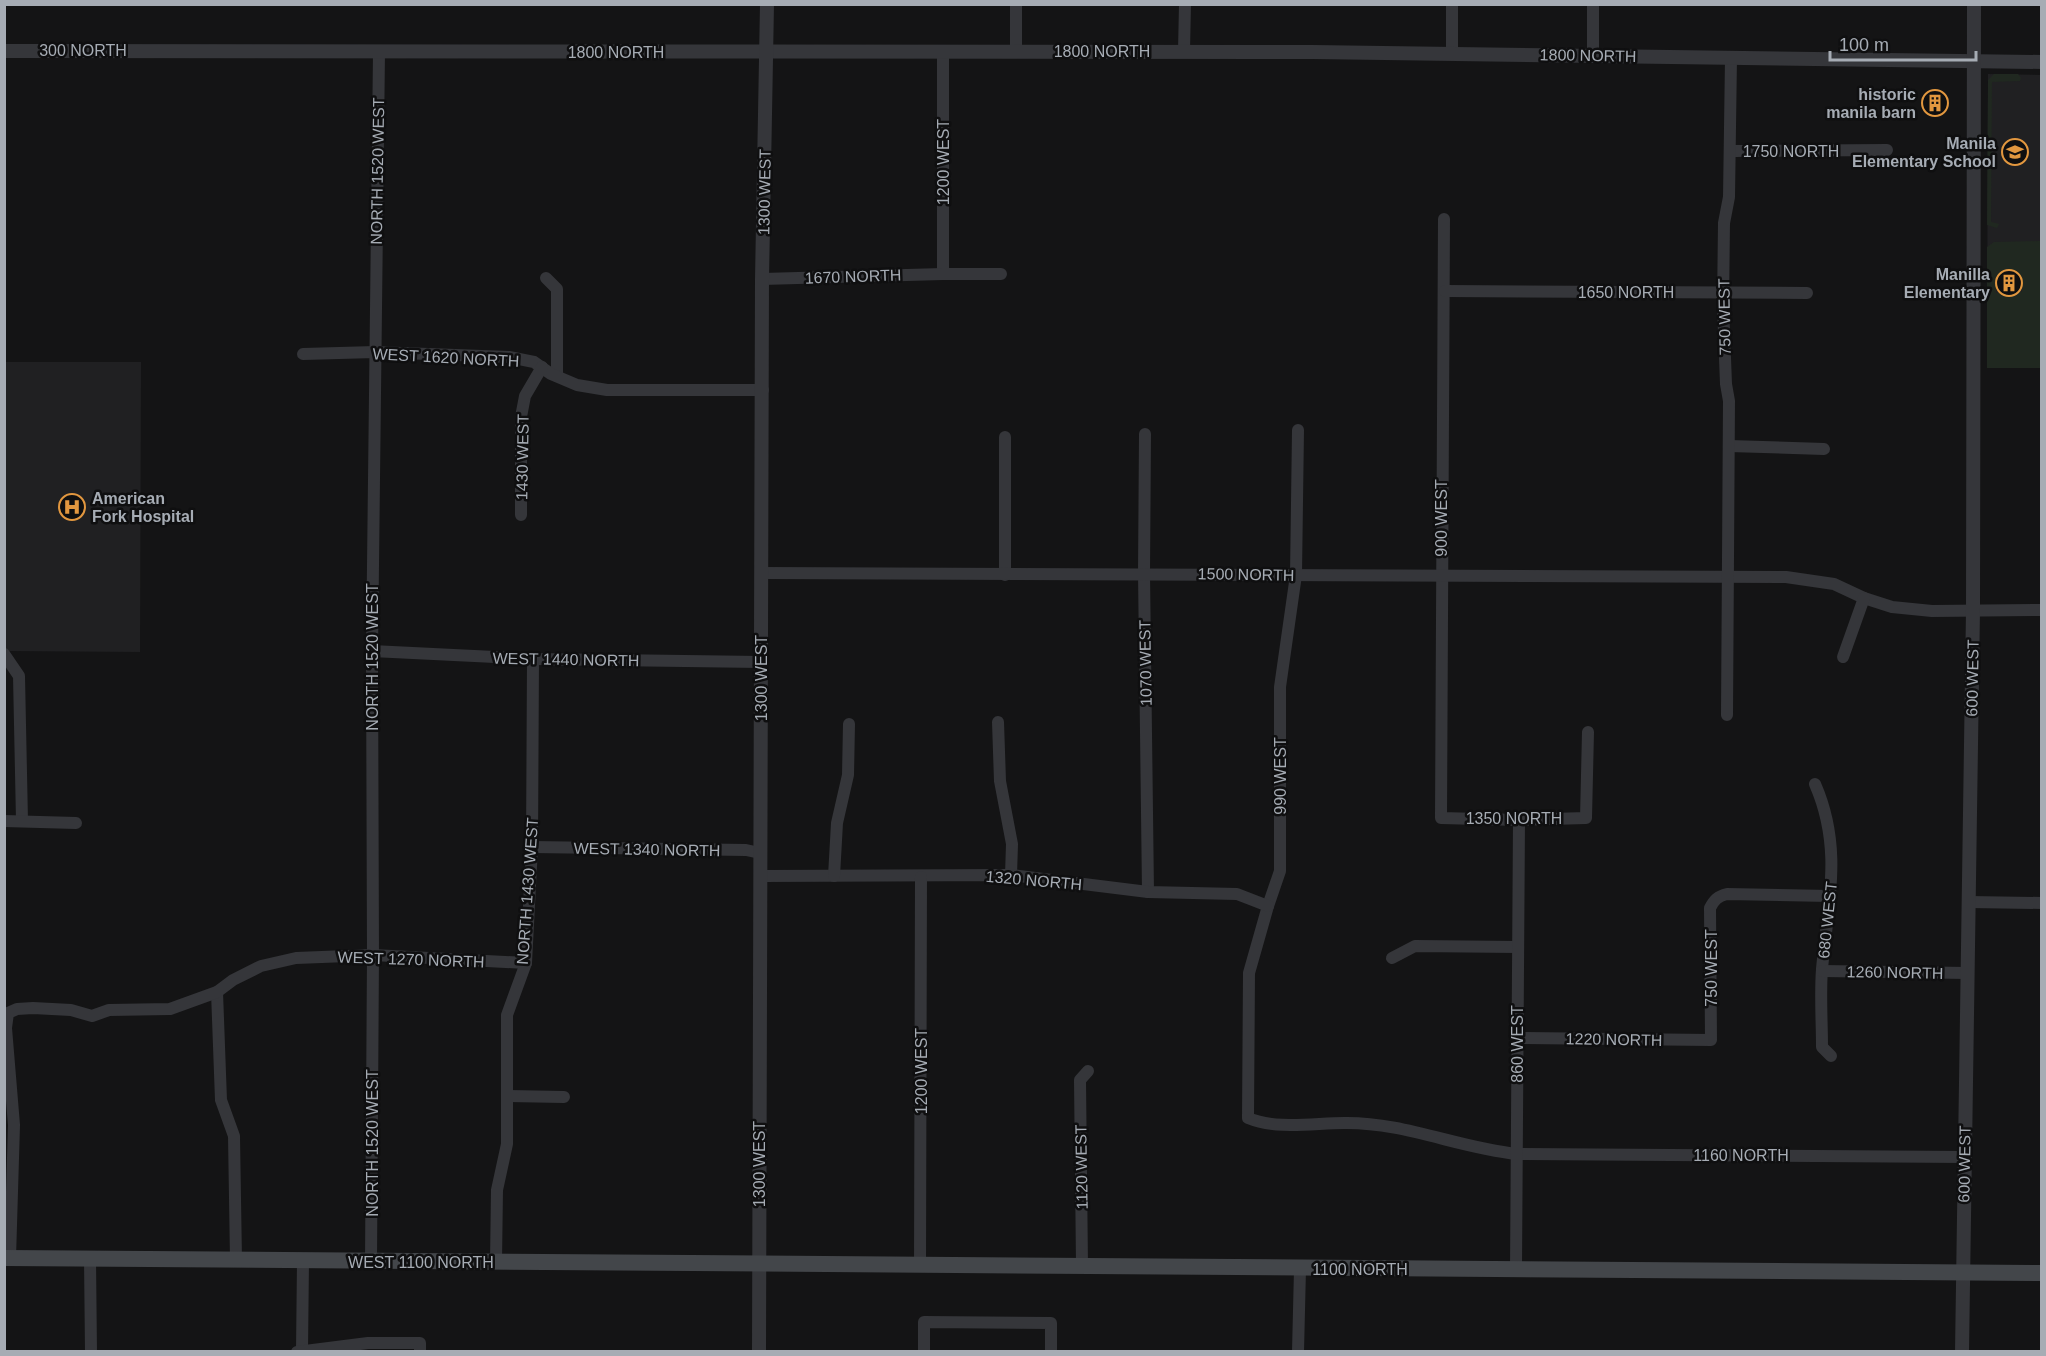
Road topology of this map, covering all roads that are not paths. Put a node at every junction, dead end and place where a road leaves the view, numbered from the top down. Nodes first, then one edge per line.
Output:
1 (767, 4) edge
2 (1016, 4) edge
3 (1185, 4) edge
4 (1452, 4) edge
5 (1593, 4) edge
6 (1974, 4) edge
7 (162, 50) joint
8 (4, 51) edge
9 (943, 51) junction
10 (1016, 51) junction
11 (1184, 51) junction
12 (379, 52) junction
13 (766, 52) junction
14 (1452, 53) junction
15 (1593, 55) junction
16 (1731, 58) junction
17 (1974, 61) junction
18 (2042, 62) edge
19 (1887, 150) dead end
20 (1731, 151) junction
21 (1444, 219) dead end
22 (944, 274) junction
23 (1001, 274) dead end
24 (546, 278) dead end
25 (762, 279) junction
26 (1444, 291) junction
27 (1723, 293) junction
28 (1807, 293) dead end
29 (375, 352) junction
30 (303, 354) dead end
31 (542, 367) junction
32 (557, 376) junction
33 (763, 390) junction
34 (1298, 430) dead end
35 (1145, 434) dead end
36 (1005, 437) dead end
37 (1729, 446) junction
38 (1824, 449) dead end
39 (521, 515) dead end
40 (763, 573) junction
41 (1144, 573) junction
42 (1005, 575) junction
43 (1296, 575) junction
44 (1441, 575) junction
45 (1729, 577) junction
46 (1864, 598) junction
47 (1972, 610) junction
48 (2042, 610) edge
49 (372, 651) junction
50 (4, 654) edge
51 (1843, 657) dead end
52 (533, 659) junction
53 (761, 662) junction
54 (1727, 715) dead end
55 (998, 722) dead end
56 (849, 724) dead end
57 (1588, 732) dead end
58 (1815, 784) dead end
59 (1441, 818) joint
60 (22, 820) junction
61 (1519, 820) junction
62 (4, 821) edge
63 (76, 823) dead end
64 (532, 847) junction
65 (760, 853) junction
66 (1011, 875) junction
67 (761, 876) junction
68 (834, 876) junction
69 (921, 877) junction
70 (1148, 892) junction
71 (1830, 896) junction
72 (1969, 902) junction
73 (2042, 903) edge
74 (1268, 906) junction
75 (1518, 947) junction
76 (373, 955) junction
77 (1392, 958) dead end
78 (526, 963) junction
79 (1822, 971) junction
80 (1968, 973) junction
81 (217, 992) junction
82 (1517, 1038) junction
83 (1711, 1040) joint
84 (1831, 1056) dead end
85 (1088, 1071) dead end
86 (507, 1096) junction
87 (564, 1097) dead end
88 (1248, 1118) joint
89 (1517, 1154) junction
90 (1965, 1157) junction
91 (7, 1258) edge
92 (90, 1259) junction
93 (236, 1260) junction
94 (303, 1261) junction
95 (371, 1262) junction
96 (496, 1262) junction
97 (759, 1263) junction
98 (837, 1264) joint
99 (920, 1265) junction
100 (1082, 1266) junction
101 (1300, 1269) junction
102 (1516, 1269) junction
103 (1962, 1273) junction
104 (2042, 1274) edge
105 (420, 1347) edge
106 (300, 1351) edge
107 (91, 1352) edge
108 (759, 1352) edge
109 (924, 1352) edge
110 (1051, 1352) edge
111 (1298, 1352) edge
112 (1962, 1352) edge

1 - 13 street, 1300 WEST
2 - 10 street
3 - 11 street
4 - 14 street
5 - 15 street
6 - 17 street, 600 WEST
7 - 8 street, 300 NORTH
7 - 12 street, 1800 NORTH
9 - 10 street, 1800 NORTH
9 - 13 street, 1800 NORTH
9 - 22 street, 1200 WEST
10 - 11 street, 1800 NORTH
11 - 14 street, 1800 NORTH
12 - 13 street, 1800 NORTH
12 - 29 street, NORTH 1520 WEST
13 - 25 street, 1300 WEST
14 - 15 street, 1800 NORTH
15 - 16 street, 1800 NORTH
16 - 17 street, 1800 NORTH
16 - 20 street, 750 WEST
17 - 18 street, 1800 NORTH
17 - 47 street, 600 WEST
19 - 20 street, 1750 NORTH
20 - 27 street, 750 WEST
21 - 26 street, 900 WEST
22 - 23 street, 1670 NORTH
22 - 25 street, 1670 NORTH
24 - 32 street
25 - 33 street, 1300 WEST
26 - 27 street, 1650 NORTH
26 - 44 street, 900 WEST
27 - 28 street, 1650 NORTH
27 - 37 street, 750 WEST
29 - 30 street, WEST 1620 NORTH
29 - 31 street, WEST 1620 NORTH
29 - 49 street, NORTH 1520 WEST
31 - 32 street, WEST 1620 NORTH
31 - 39 street, 1430 WEST
32 - 33 street, WEST 1620 NORTH
33 - 40 street, 1300 WEST
34 - 43 street, 990 WEST
35 - 41 street, 1070 WEST
36 - 42 street
37 - 38 street
37 - 45 street, 750 WEST
40 - 42 street, 1500 NORTH
40 - 53 street, 1300 WEST
41 - 42 street, 1500 NORTH
41 - 43 street, 1500 NORTH
41 - 70 street, 1070 WEST
43 - 44 street, 1500 NORTH
43 - 74 street, 990 WEST
44 - 45 street, 1500 NORTH
44 - 59 street, 900 WEST
45 - 46 street, 1500 NORTH
45 - 54 street, 750 WEST
46 - 47 street, 1500 NORTH
46 - 51 street
47 - 48 street, 1500 NORTH
47 - 72 street, 600 WEST
49 - 52 street, WEST 1440 NORTH
49 - 76 street, NORTH 1520 WEST
50 - 60 street
52 - 53 street, WEST 1440 NORTH
52 - 64 street, NORTH 1430 WEST
53 - 65 street, 1300 WEST
55 - 66 street
56 - 68 street
57 - 61 street, 1350 NORTH
58 - 71 street, 680 WEST
59 - 61 street, 1350 NORTH
60 - 62 street
60 - 63 street
61 - 75 street, 860 WEST
64 - 65 street, WEST 1340 NORTH
64 - 78 street, NORTH 1430 WEST
65 - 67 street, 1300 WEST
66 - 69 street, 1320 NORTH
66 - 70 street, 1320 NORTH
67 - 68 street, 1320 NORTH
67 - 97 street, 1300 WEST
68 - 69 street, 1320 NORTH
69 - 99 street, 1200 WEST
70 - 74 street, 1320 NORTH
71 - 79 street, 680 WEST
71 - 83 street, 750 WEST
72 - 73 street
72 - 80 street, 600 WEST
74 - 88 street, 990 WEST
75 - 77 street
75 - 82 street, 860 WEST
76 - 78 street, WEST 1270 NORTH
76 - 81 street, WEST 1270 NORTH
76 - 95 street, NORTH 1520 WEST
78 - 86 street, NORTH 1430 WEST
79 - 80 street, 1260 NORTH
79 - 84 street, 680 WEST
80 - 90 street, 600 WEST
81 - 91 street, WEST 1270 NORTH
81 - 93 street
82 - 83 street, 1220 NORTH
82 - 89 street, 860 WEST
85 - 100 street, 1120 WEST
86 - 87 street
86 - 96 street, NORTH 1430 WEST
88 - 89 street, 1160 NORTH
89 - 90 street, 1160 NORTH
89 - 102 street, 860 WEST
90 - 103 street, 600 WEST
91 - 92 main road, WEST 1100 NORTH
92 - 93 main road, WEST 1100 NORTH
92 - 107 street
93 - 94 main road, WEST 1100 NORTH
94 - 95 main road, WEST 1100 NORTH
94 - 106 street
95 - 96 main road, WEST 1100 NORTH
96 - 97 main road, WEST 1100 NORTH
97 - 98 main road, WEST 1100 NORTH
97 - 108 street, 1300 WEST
98 - 99 main road, 1100 NORTH
99 - 100 main road, 1100 NORTH
100 - 101 main road, 1100 NORTH
101 - 102 main road, 1100 NORTH
101 - 111 street
102 - 103 main road, 1100 NORTH
103 - 104 main road
103 - 112 street, 600 WEST
105 - 106 street
109 - 110 street

